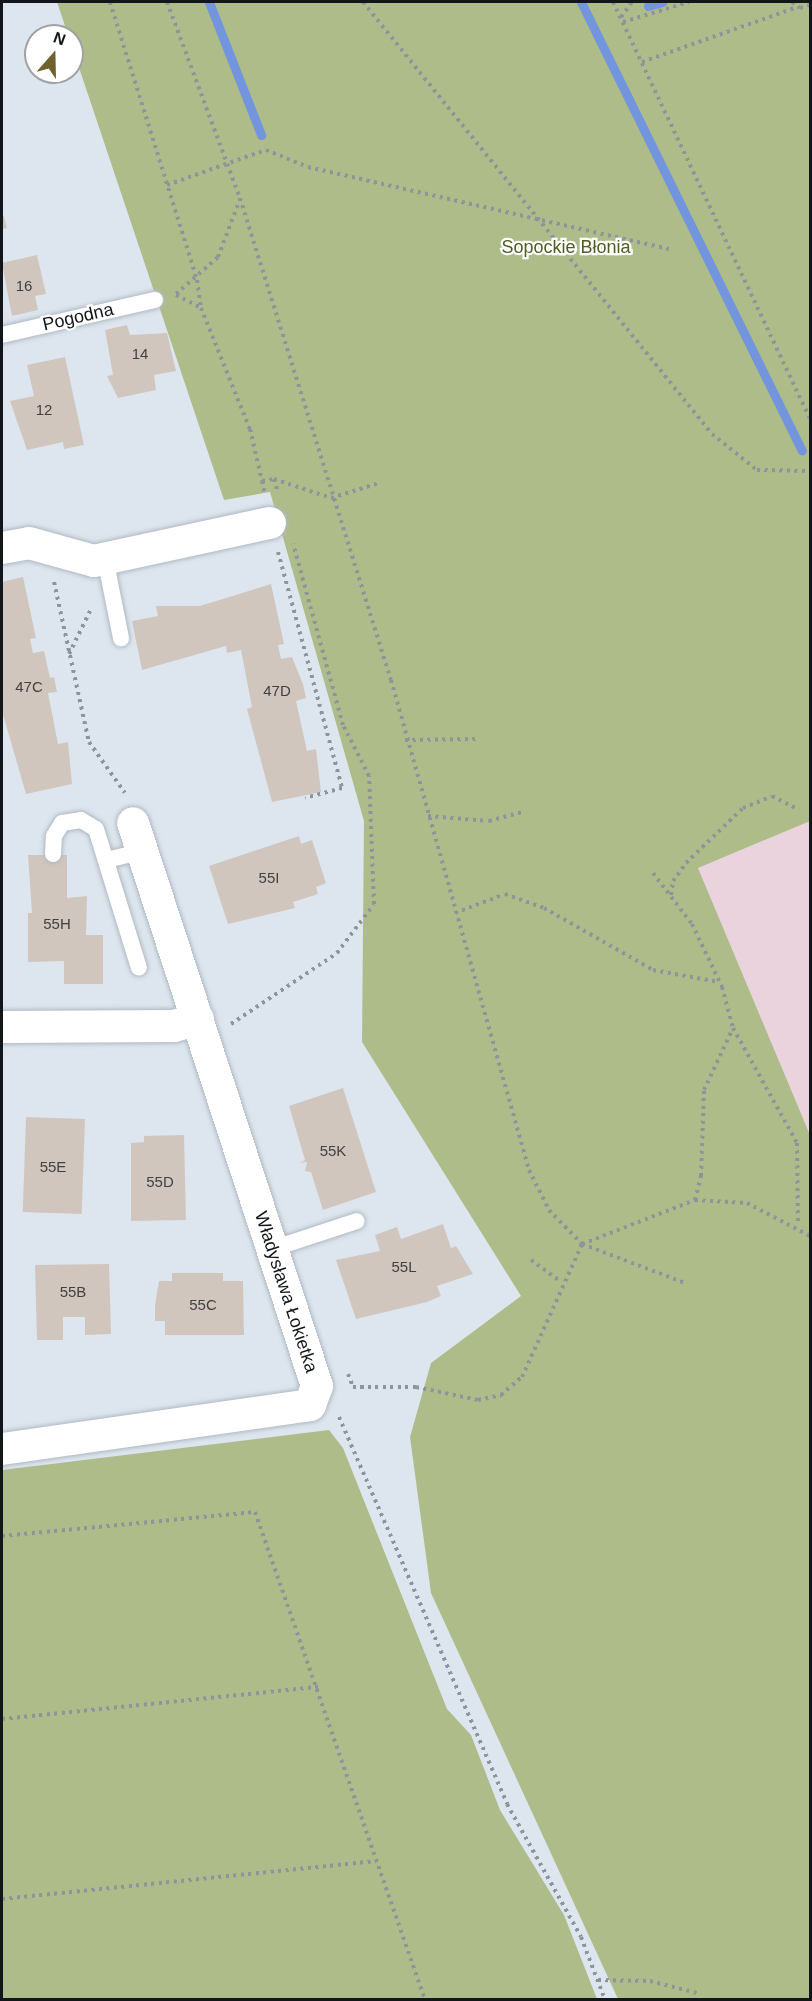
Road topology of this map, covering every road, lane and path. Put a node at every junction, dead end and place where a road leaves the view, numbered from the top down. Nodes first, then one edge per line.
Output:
1 (167, 2) edge
2 (363, 2) edge
3 (613, 2) edge
4 (632, 2) edge
5 (689, 2) edge
6 (792, 2) edge
7 (810, 6) edge
8 (797, 7) junction
9 (621, 17) junction
10 (623, 22) junction
11 (642, 62) junction
12 (226, 164) junction
13 (167, 184) dead end
14 (240, 198) junction
15 (535, 217) junction
16 (669, 249) dead end
17 (155, 300) dead end
18 (201, 308) dead end
19 (2, 335) edge
20 (810, 418) edge
21 (810, 471) edge
22 (274, 479) dead end
23 (262, 481) dead end
24 (379, 483) dead end
25 (331, 498) junction
26 (267, 508) junction
27 (2, 548) edge
28 (47, 549) junction
29 (107, 566) junction
30 (122, 638) dead end
31 (69, 654) junction
32 (478, 739) dead end
33 (405, 740) junction
34 (305, 798) dead end
35 (799, 810) dead end
36 (522, 812) dead end
37 (428, 816) junction
38 (137, 837) junction
39 (53, 854) dead end
40 (107, 860) junction
41 (654, 873) dead end
42 (671, 896) junction
43 (455, 913) junction
44 (139, 968) dead end
45 (720, 982) junction
46 (198, 1019) junction
47 (2, 1027) edge
48 (733, 1028) junction
49 (695, 1200) junction
50 (357, 1221) dead end
51 (798, 1226) junction
52 (810, 1236) edge
53 (582, 1244) junction
54 (272, 1249) junction
55 (531, 1260) dead end
56 (561, 1282) junction
57 (685, 1283) dead end
58 (312, 1369) junction
59 (309, 1405) junction
60 (2, 1449) edge
61 (2, 1536) edge
62 (318, 1687) junction
63 (2, 1719) edge
64 (376, 1861) junction
65 (2, 1899) edge
66 (598, 1980) junction
67 (697, 1993) dead end
68 (425, 2000) edge
69 (605, 2000) edge

1 - 12 path
2 - 15 path
3 - 9 path
4 - 9 path
5 - 10 path
6 - 8 path
7 - 8 path
8 - 11 path
9 - 10 path
10 - 11 path
11 - 20 path
12 - 13 path
12 - 14 path
12 - 15 path
14 - 18 path
14 - 25 path
15 - 16 path
15 - 21 path
17 - 19 lane, Pogodna
22 - 25 path
23 - 26 path
24 - 25 path
25 - 33 path
26 - 29 street
26 - 34 path
27 - 28 street
28 - 29 street
28 - 31 path
29 - 30 lane
29 - 31 path
31 - 38 path
32 - 33 path
33 - 37 path
35 - 42 path
36 - 37 path
37 - 43 path
38 - 40 lane
38 - 46 street, Władysława Łokietka
39 - 40 lane
40 - 44 lane
41 - 42 path
42 - 45 path
43 - 45 path
43 - 53 path
45 - 48 path
46 - 47 street
46 - 54 street, Władysława Łokietka
48 - 49 path
48 - 51 path
49 - 51 path
49 - 53 path
50 - 54 lane
51 - 52 path
53 - 56 path
53 - 57 path
54 - 58 street, Władysława Łokietka
55 - 56 path
56 - 58 path
58 - 59 street, Władysława Łokietka
59 - 60 street
59 - 66 path
61 - 62 path
62 - 63 path
62 - 64 path
64 - 65 path
64 - 68 path
66 - 67 path
66 - 69 path

